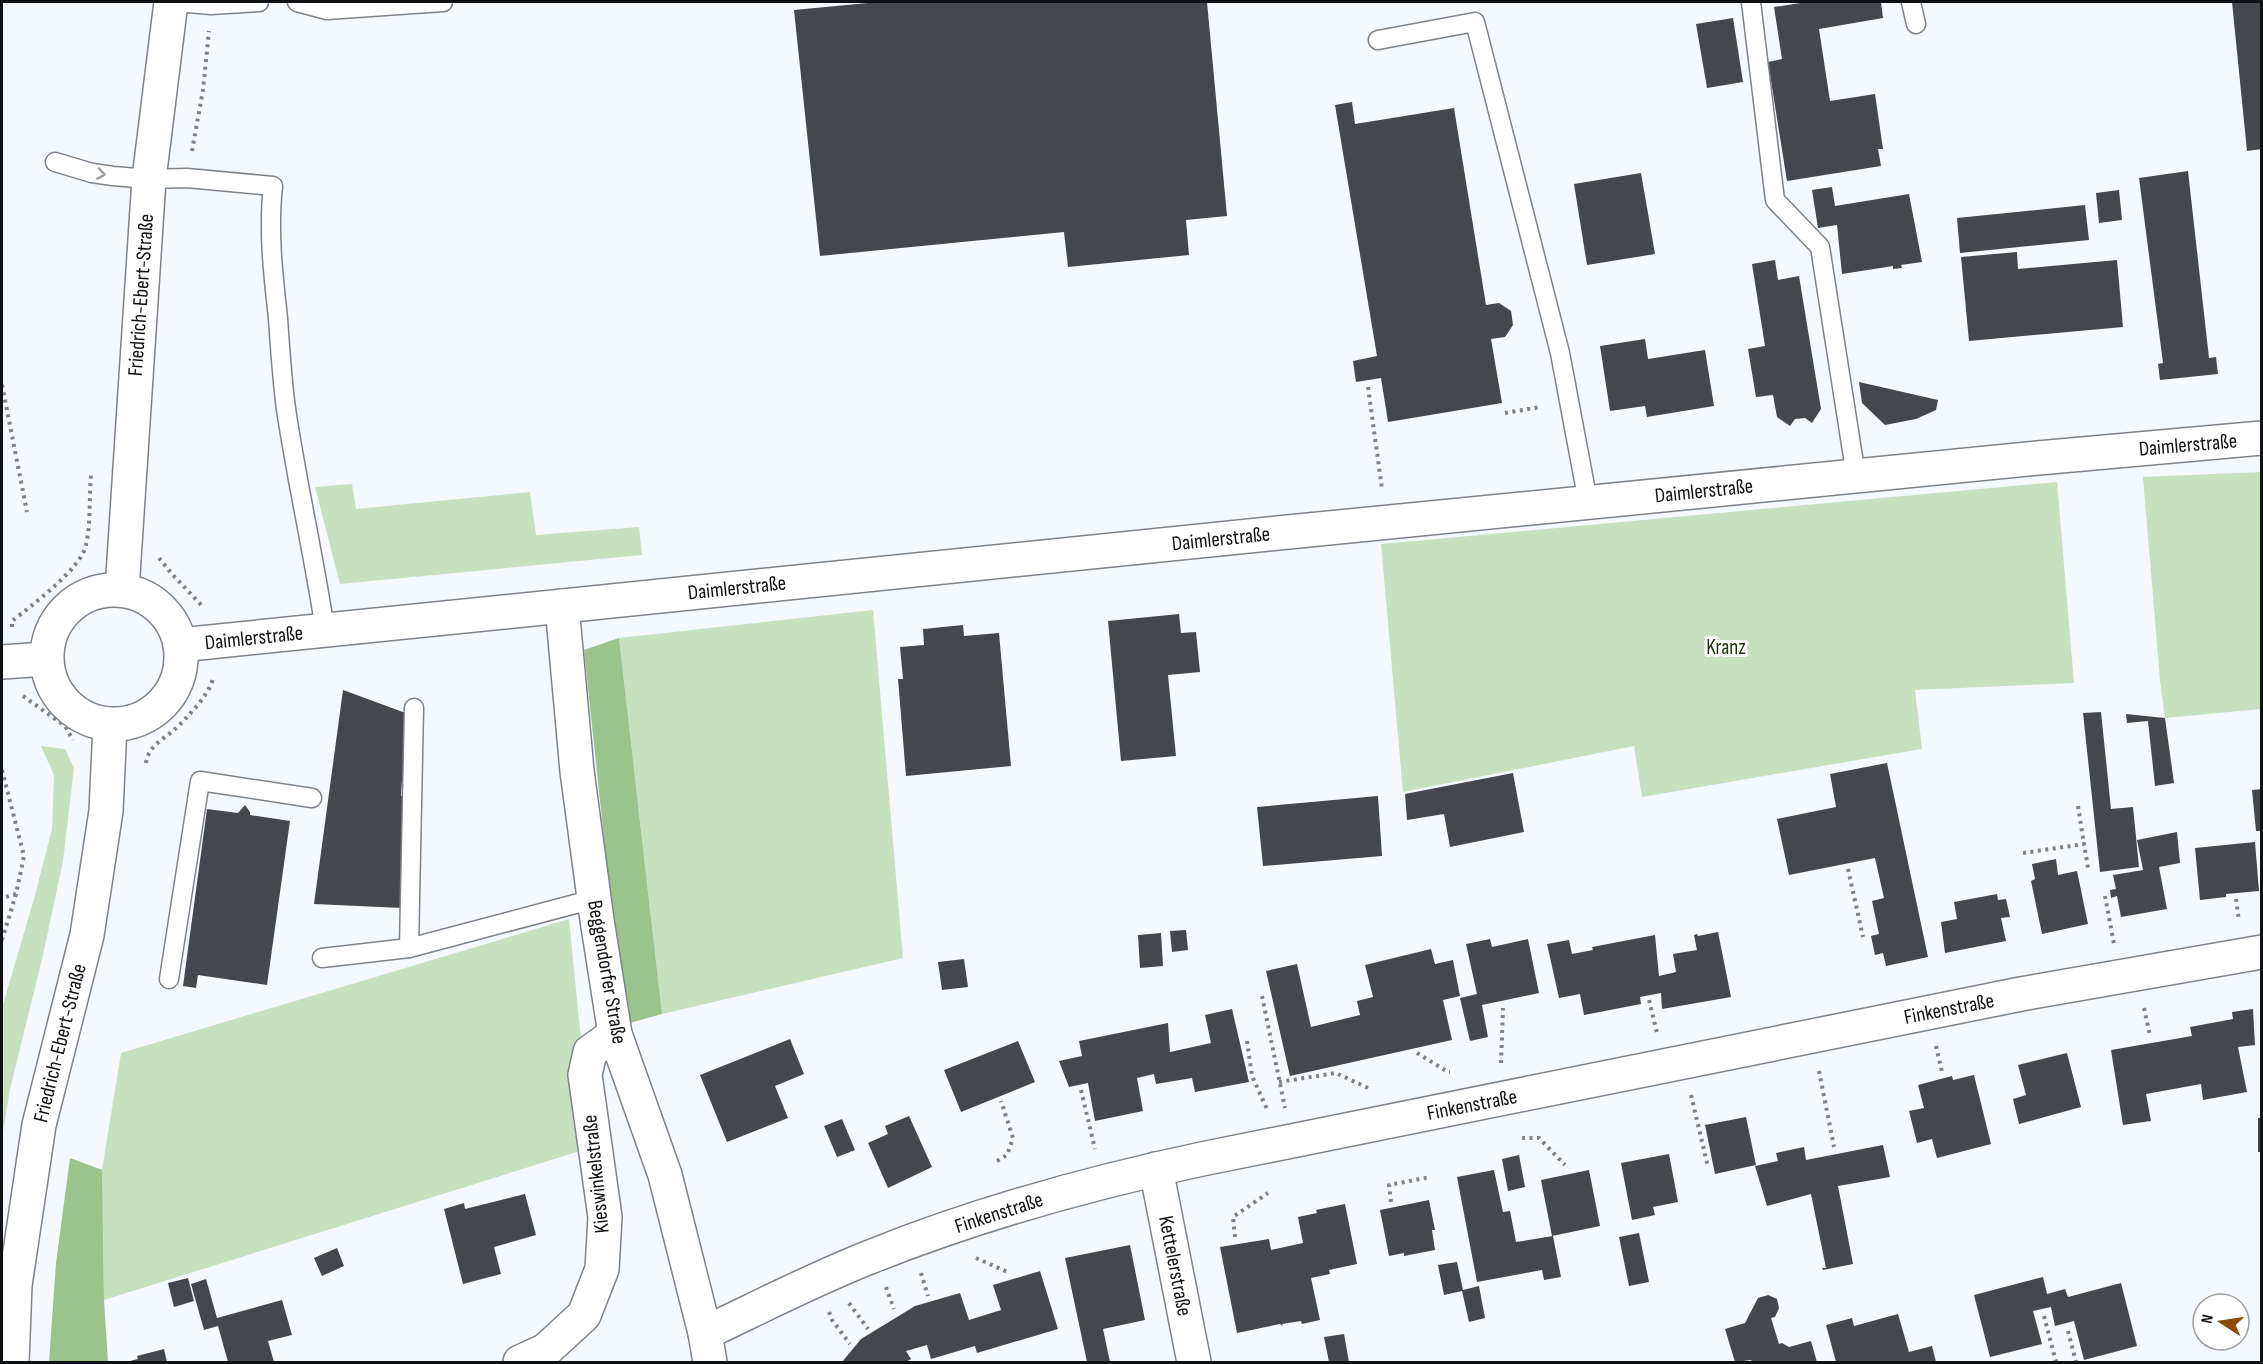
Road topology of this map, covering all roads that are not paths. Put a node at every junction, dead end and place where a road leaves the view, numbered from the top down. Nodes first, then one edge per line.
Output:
1 (173, 2) edge
2 (259, 2) edge
3 (297, 2) edge
4 (443, 2) edge
5 (1751, 2) edge
6 (1911, 2) edge
7 (1916, 24) dead end
8 (1378, 40) dead end
9 (55, 162) dead end
10 (149, 178) junction
11 (2262, 438) edge
12 (1856, 476) junction
13 (1588, 502) junction
14 (122, 590) junction
15 (562, 606) junction
16 (325, 630) junction
17 (196, 644) junction
18 (22, 660) edge
19 (414, 708) dead end
20 (110, 725) junction
21 (312, 798) dead end
22 (594, 899) junction
23 (409, 948) junction
24 (2262, 952) edge
25 (322, 957) dead end
26 (169, 979) dead end
27 (615, 1034) junction
28 (1156, 1169) junction
29 (707, 1348) edge
30 (12, 1362) edge
31 (520, 1362) edge
32 (1194, 1362) edge

1 - 2 lane
1 - 10 street, Friedrich-Ebert-Straße
3 - 4 lane
5 - 12 lane
6 - 7 lane
8 - 13 lane
9 -> 10 lane
10 - 14 street, Friedrich-Ebert-Straße
10 - 16 lane
11 - 12 street, Daimlerstraße
12 - 13 street, Daimlerstraße
13 - 15 street, Daimlerstraße
14 - 17 street
14 - 18 street
15 - 16 street, Daimlerstraße
15 - 22 street, Beggendorfer Straße
16 - 17 street, Daimlerstraße
17 - 20 street
18 - 20 street
19 - 23 lane
20 - 30 street, Friedrich-Ebert-Straße
21 - 26 lane
22 - 23 lane
22 - 27 street, Beggendorfer Straße
23 - 25 lane
24 - 28 street, Finkenstraße
27 - 29 street, Beggendorfer Straße
27 - 31 street, Kieswinkelstraße
28 - 29 street, Finkenstraße
28 - 32 street, Kettelerstraße

